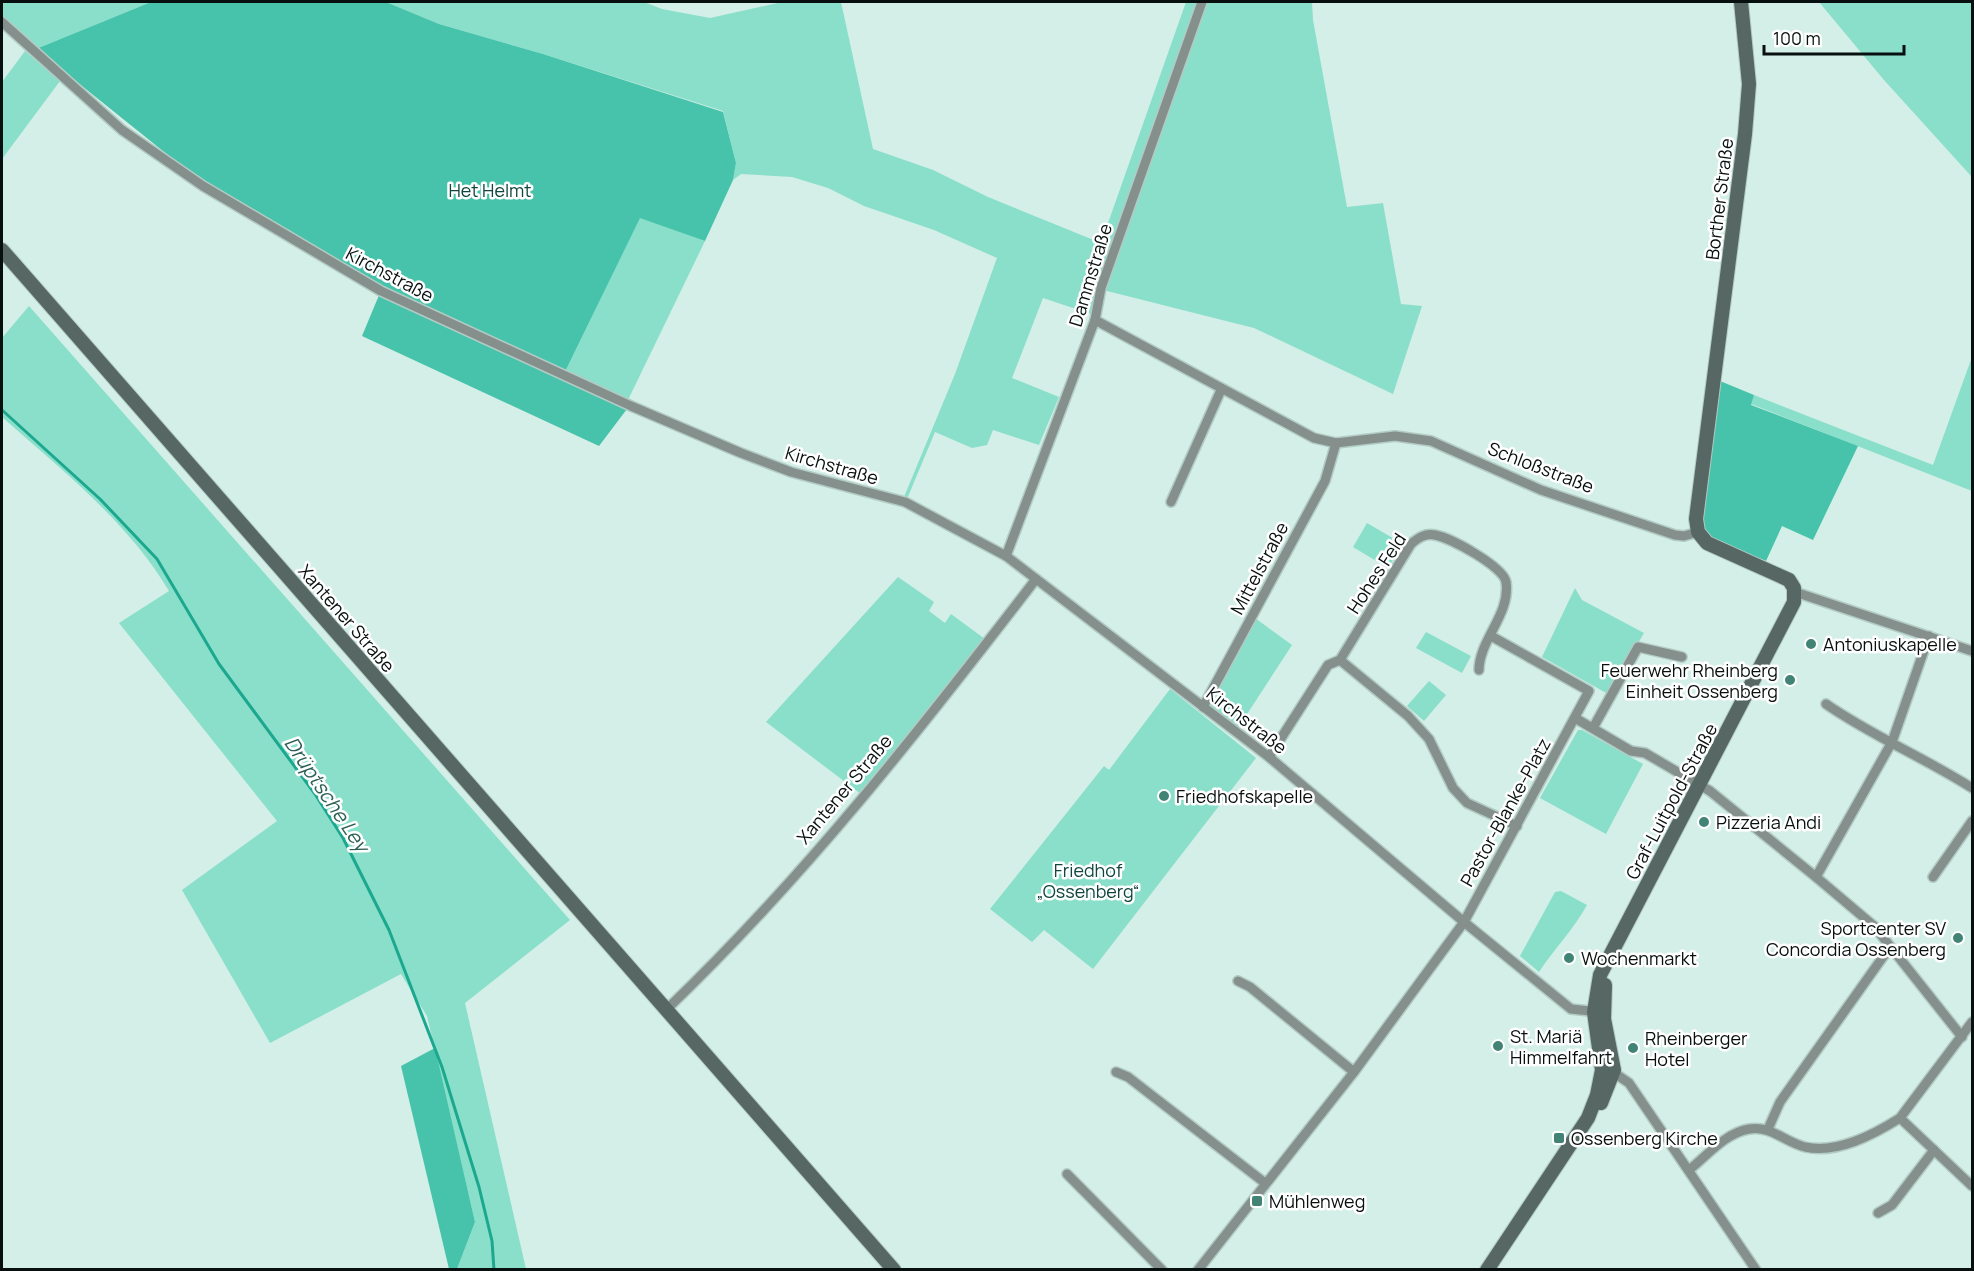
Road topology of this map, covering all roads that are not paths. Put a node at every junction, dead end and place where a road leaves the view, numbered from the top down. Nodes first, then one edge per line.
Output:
1 (1202, 2) edge
2 (1741, 2) edge
3 (2, 22) edge
4 (2, 250) edge
5 (1095, 320) junction
6 (1221, 390) junction
7 (1336, 443) junction
8 (1171, 502) dead end
9 (1698, 532) junction
10 (1006, 556) junction
11 (1036, 579) junction
12 (1795, 592) junction
13 (1491, 636) junction
14 (1929, 636) junction
15 (1972, 651) edge
16 (1682, 657) dead end
17 (1340, 660) junction
18 (1479, 669) dead end
19 (1826, 704) dead end
20 (1203, 706) junction
21 (1575, 718) junction
22 (1593, 728) junction
23 (1892, 742) junction
24 (1269, 757) junction
25 (1701, 785) junction
26 (1972, 788) edge
27 (1972, 821) edge
28 (1517, 826) junction
29 (1816, 877) junction
30 (1933, 877) dead end
31 (1464, 922) junction
32 (1890, 947) junction
33 (1238, 981) dead end
34 (666, 1010) junction
35 (1599, 1012) junction
36 (1972, 1022) edge
37 (1962, 1037) junction
38 (1608, 1070) junction
39 (1116, 1072) dead end
40 (1354, 1072) junction
41 (1900, 1118) junction
42 (1768, 1129) junction
43 (1934, 1150) junction
44 (1689, 1170) junction
45 (1067, 1174) dead end
46 (1265, 1183) junction
47 (1972, 1186) edge
48 (1878, 1213) dead end
49 (894, 1269) edge
50 (1162, 1269) edge
51 (1198, 1269) edge
52 (1487, 1269) edge
53 (1756, 1269) edge

1 - 5 street, Dammstraße
2 - 9 street, Borther Straße
3 - 10 street, Kirchstraße
4 - 34 street, Xantener Straße
5 - 6 street, Schloßstraße
5 - 10 street, Dammstraße
6 - 7 street, Schloßstraße
6 - 8 street
7 - 9 street, Schloßstraße
7 - 20 street, Mittelstraße
9 - 12 street
10 - 11 street, Kirchstraße
11 - 20 street, Kirchstraße
11 - 34 street, Xantener Straße
12 - 14 street
12 - 25 street, Graf-Luitpold-Straße
13 - 17 street, Hohes Feld
13 - 18 street, Hohes Feld
13 - 21 street, Pastor-Blanke-Platz
14 - 15 street
14 - 23 street
16 - 22 street
17 - 24 street, Hohes Feld
17 - 28 street
19 - 23 street
20 - 24 street, Kirchstraße
21 - 22 street
21 - 28 street, Pastor-Blanke-Platz
22 - 25 street
23 - 26 street
23 - 29 street
24 - 31 street, Kirchstraße
25 - 29 street
25 - 35 street, Graf-Luitpold-Straße
27 - 30 street
28 - 31 street, Pastor-Blanke-Platz
29 - 32 street
31 - 35 street, Kirchstraße
31 - 40 street
32 - 37 street
32 - 42 street
33 - 40 street
34 - 49 street, Xantener Straße
35 - 38 street, Graf-Luitpold-Straße
36 - 37 street
37 - 41 street
38 - 44 street
38 - 52 street, Graf-Luitpold-Straße
39 - 46 street
40 - 46 street
41 - 42 street
41 - 43 street
42 - 44 street
43 - 47 street
43 - 48 street
44 - 53 street
45 - 50 street
46 - 51 street

